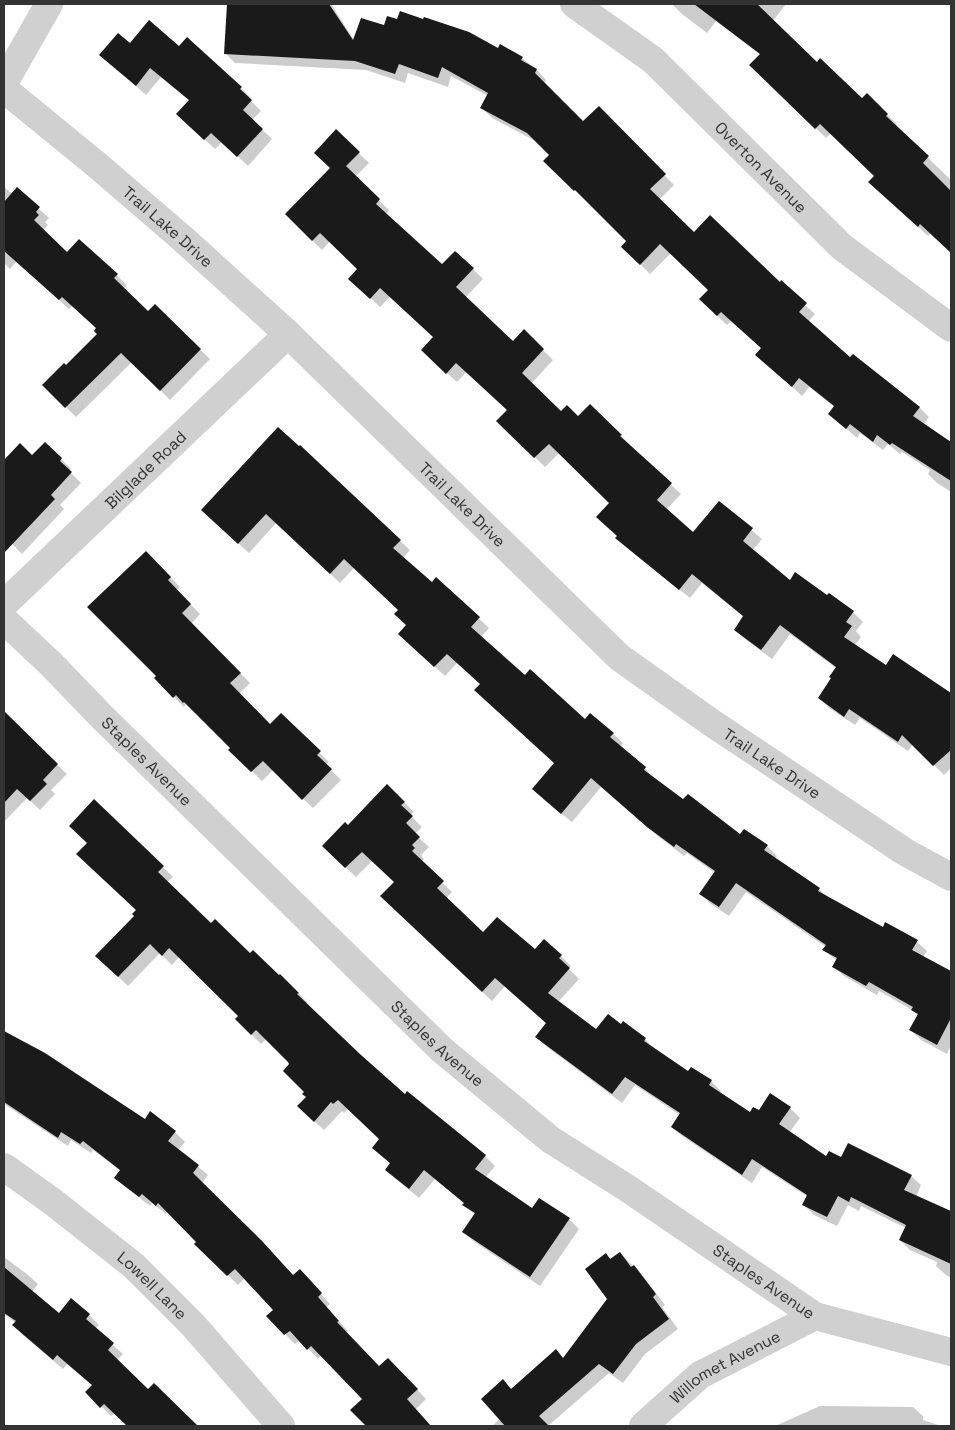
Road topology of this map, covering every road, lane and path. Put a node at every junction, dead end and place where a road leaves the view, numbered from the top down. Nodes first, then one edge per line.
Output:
1 (49, 4) edge
2 (574, 4) edge
3 (4, 83) edge
4 (4, 90) edge
5 (951, 328) edge
6 (288, 334) junction
7 (4, 604) edge
8 (4, 620) edge
9 (951, 878) edge
10 (4, 1167) edge
11 (815, 1316) junction
12 (951, 1352) edge
13 (281, 1426) edge
14 (643, 1426) edge

1 - 3 street
2 - 5 street, Overton Avenue
4 - 6 street, Trail Lake Drive
6 - 7 street, Bilglade Road
6 - 9 street, Trail Lake Drive
8 - 11 street, Staples Avenue
10 - 13 street, Lowell Lane
11 - 12 street, Staples Avenue
11 - 14 street, Willomet Avenue

